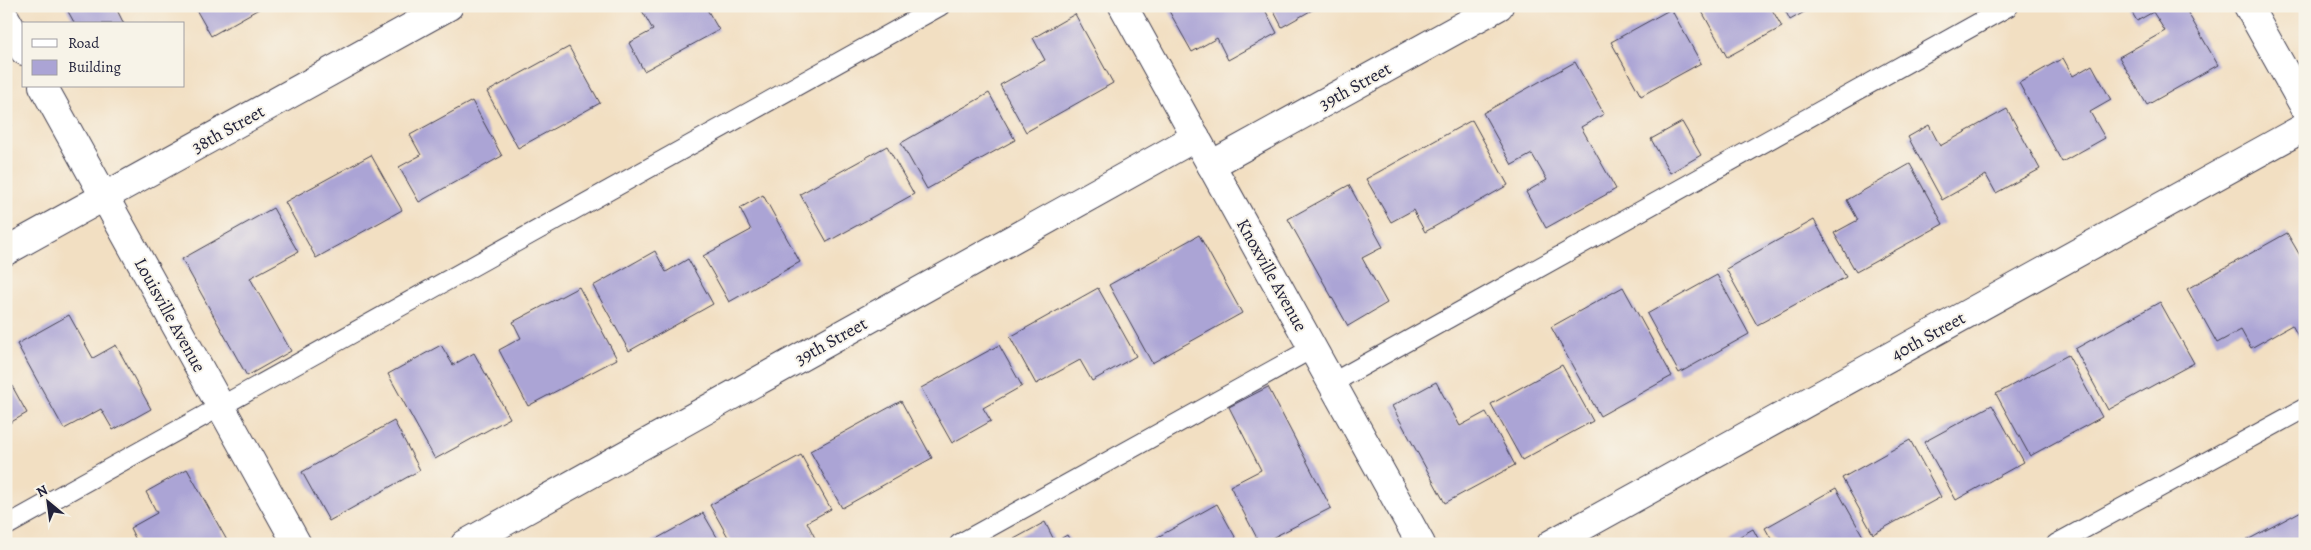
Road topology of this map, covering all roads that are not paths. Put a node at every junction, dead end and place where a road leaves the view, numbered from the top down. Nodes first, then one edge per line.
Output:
1 (449, 6) edge
2 (940, 6) edge
3 (1123, 6) edge
4 (1499, 6) edge
5 (2008, 6) edge
6 (2248, 6) edge
7 (6, 19) edge
8 (22, 47) edge
9 (44, 88) edge
10 (2305, 108) edge
11 (2305, 128) edge
12 (1196, 137) junction
13 (1211, 165) junction
14 (105, 197) junction
15 (6, 252) edge
16 (1313, 348) junction
17 (1332, 383) junction
18 (221, 406) junction
19 (2305, 408) edge
20 (6, 526) edge
21 (297, 544) edge
22 (466, 544) edge
23 (959, 544) edge
24 (1421, 544) edge
25 (1551, 544) edge
26 (2056, 544) edge

1 - 14 street, 38th Street
2 - 18 lane
3 - 12 street, Knoxville Avenue
4 - 13 street, 39th Street
5 - 17 lane
6 - 10 street
7 - 8 street
9 - 14 street, Louisville Avenue
11 - 25 street, 40th Street
12 - 13 street, Knoxville Avenue
12 - 22 street, 39th Street
13 - 16 street, Knoxville Avenue
14 - 15 street, 38th Street
14 - 18 street, Louisville Avenue
16 - 17 street, Knoxville Avenue
16 - 23 lane
17 - 24 street, Knoxville Avenue
18 - 20 lane
18 - 21 street, Louisville Avenue
19 - 26 lane

